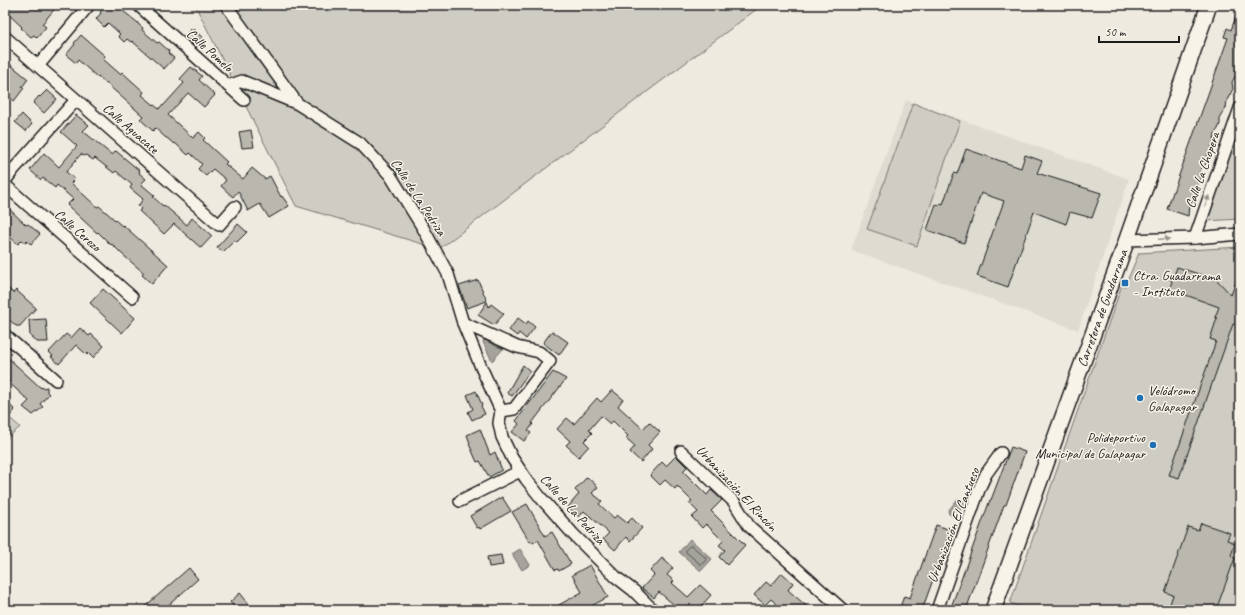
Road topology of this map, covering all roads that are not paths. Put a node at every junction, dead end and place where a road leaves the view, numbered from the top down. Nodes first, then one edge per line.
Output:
1 (90, 5) edge
2 (138, 5) edge
3 (226, 5) edge
4 (1209, 5) edge
5 (5, 37) edge
6 (38, 66) junction
7 (228, 86) junction
8 (76, 100) junction
9 (244, 100) dead end
10 (298, 104) junction
11 (1239, 110) edge
12 (1240, 128) edge
13 (5, 181) edge
14 (5, 185) edge
15 (235, 207) dead end
16 (1240, 234) edge
17 (1195, 238) junction
18 (1125, 240) junction
19 (132, 297) dead end
20 (463, 323) junction
21 (5, 335) edge
22 (56, 380) dead end
23 (501, 412) junction
24 (681, 450) dead end
25 (1001, 453) dead end
26 (520, 471) junction
27 (460, 500) dead end
28 (653, 610) edge
29 (843, 610) edge
30 (936, 610) edge
31 (993, 610) edge

1 - 6 street
2 - 7 street, Calle Pomelo
3 - 10 street
4 - 18 main road, Carretera de Guadarrama
5 - 6 street, Calle Aguacate
6 - 8 street, Calle Aguacate
7 - 9 street, Calle Pomelo
7 - 10 street, Calle de La Pedriza
8 - 13 street
8 - 15 street, Calle Aguacate
10 - 20 street, Calle de La Pedriza
11 - 12 street, Calle La Chopera
17 -> 11 street, Calle La Chopera
14 - 19 street, Calle Cerezo
16 - 17 street
18 -> 17 street
18 - 31 main road, Carretera de Guadarrama
20 - 23 street, Calle de La Pedriza
20 - 23 street
21 - 22 street
23 - 26 street, Calle de La Pedriza
24 - 29 street, Urbanización El Rincón
25 - 30 street, Urbanización El Cantueso
26 - 27 street
26 - 28 street, Calle de La Pedriza

